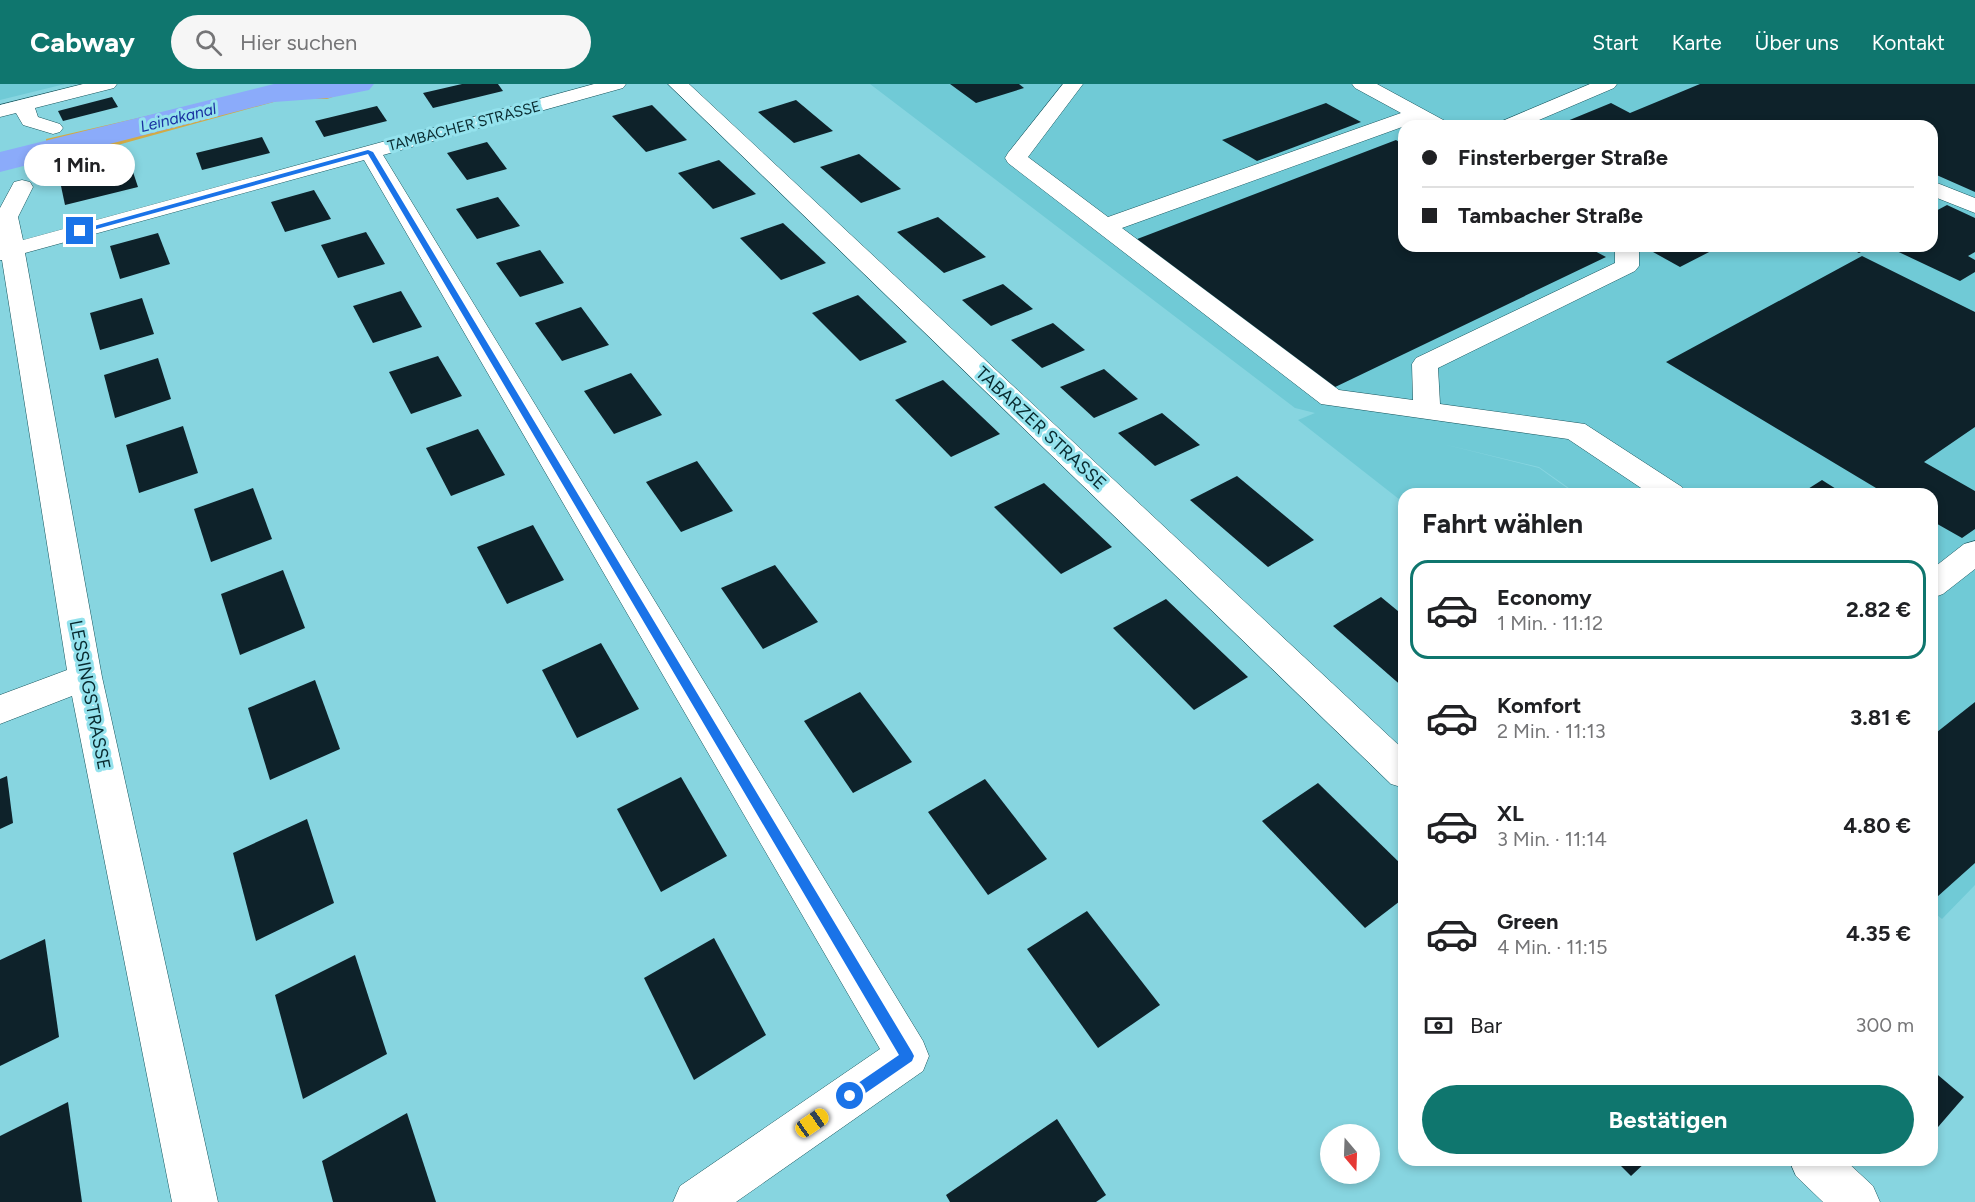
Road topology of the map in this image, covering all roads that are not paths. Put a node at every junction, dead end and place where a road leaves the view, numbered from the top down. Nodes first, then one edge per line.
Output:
1 (107, 84) edge
2 (616, 84) edge
3 (678, 84) edge
4 (1072, 84) edge
5 (1362, 84) edge
6 (1607, 84) edge
7 (23, 105) junction
8 (0, 111) edge
9 (1418, 114) junction
10 (1401, 120) edge
11 (1429, 120) edge
12 (1521, 120) edge
13 (1398, 121) edge
14 (53, 128) dead end
15 (370, 152) junction
16 (21, 187) dead end
17 (1938, 191) edge
18 (1975, 206) edge
19 (1105, 226) junction
20 (6, 251) edge
21 (1627, 252) edge
22 (1426, 411) junction
23 (1663, 488) edge
24 (1975, 552) edge
25 (1938, 581) edge
26 (85, 677) junction
27 (0, 710) edge
28 (1398, 767) edge
29 (1818, 1166) edge
30 (195, 1202) edge
31 (696, 1202) edge
32 (1857, 1202) edge

1 - 7 street
2 - 15 street, TAMBACHER STRASSE
3 - 28 street, TABARZER STRASSE
4 - 19 street
5 - 9 street
6 - 12 street
7 - 8 street
7 - 14 street
9 - 10 street
9 - 11 street
13 - 19 street
15 - 20 street, TAMBACHER STRASSE
15 - 31 street
16 - 20 street, LESSINGSTRASSE
17 - 18 street
19 - 22 street
20 - 26 street, LESSINGSTRASSE
21 - 22 street
22 - 23 street
24 - 25 street
26 - 27 street
26 - 30 street, LESSINGSTRASSE
29 - 32 street

